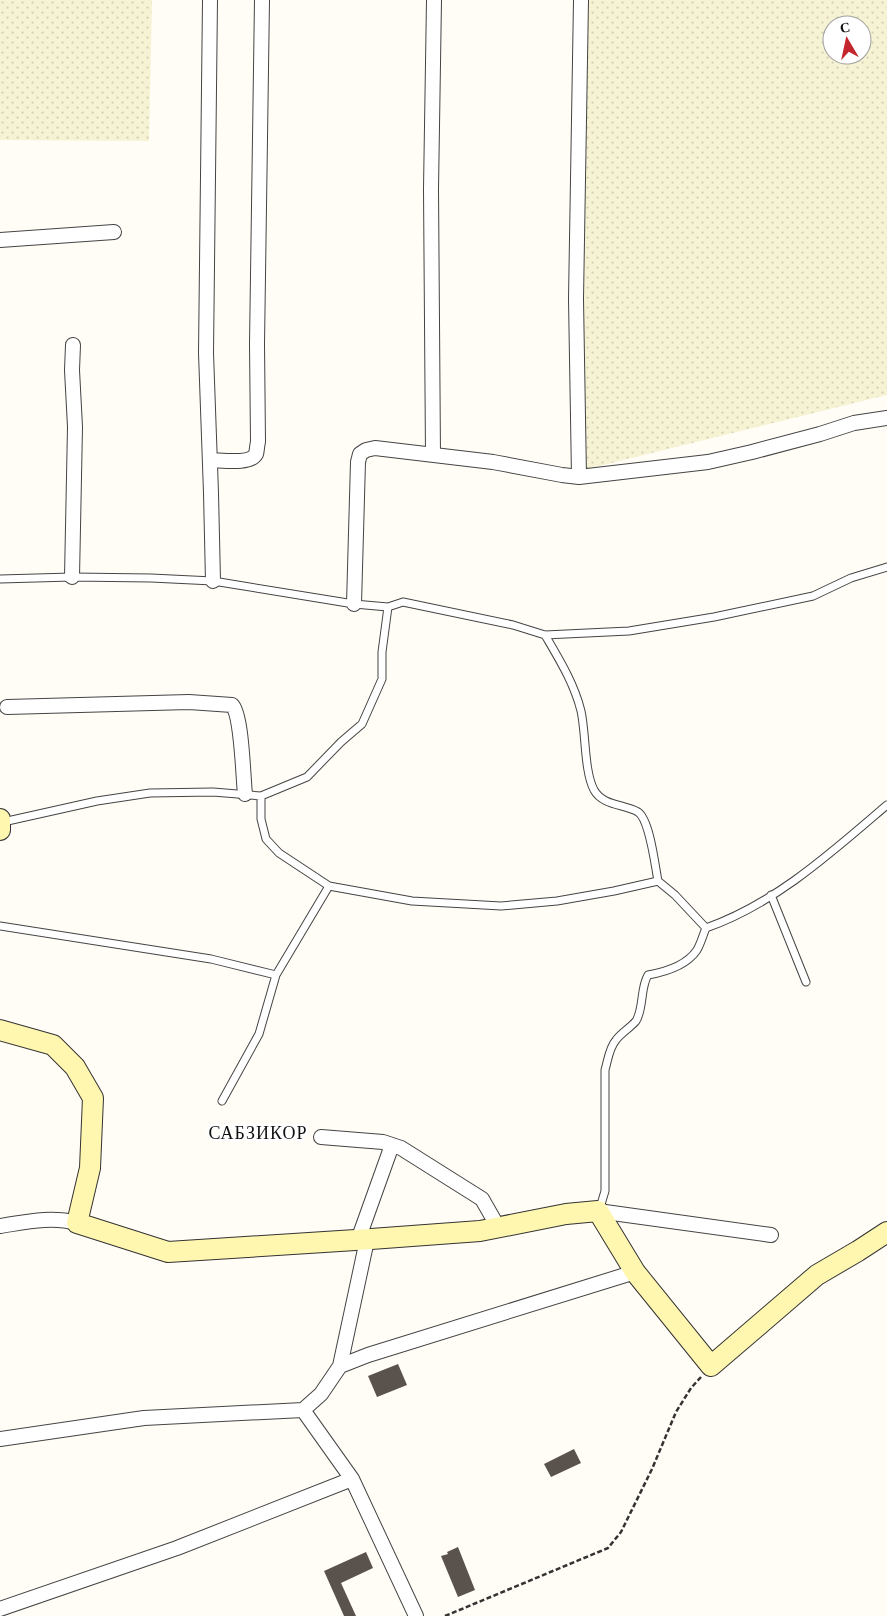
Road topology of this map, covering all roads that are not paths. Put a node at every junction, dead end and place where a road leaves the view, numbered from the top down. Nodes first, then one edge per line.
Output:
1 (210, 0) edge
2 (262, 0) edge
3 (434, 0) edge
4 (581, 0) edge
5 (114, 232) dead end
6 (0, 240) edge
7 (73, 345) dead end
8 (887, 418) edge
9 (433, 455) junction
10 (210, 460) junction
11 (578, 477) junction
12 (887, 567) edge
13 (72, 577) junction
14 (0, 579) edge
15 (213, 581) junction
16 (354, 604) junction
17 (388, 607) junction
18 (545, 635) junction
19 (7, 707) dead end
20 (245, 794) junction
21 (261, 796) junction
22 (887, 805) edge
23 (0, 824) edge
24 (658, 881) junction
25 (329, 886) junction
26 (771, 895) junction
27 (0, 926) edge
28 (706, 928) junction
29 (276, 975) junction
30 (806, 982) dead end
31 (0, 1030) edge
32 (222, 1101) dead end
33 (320, 1138) dead end
34 (392, 1145) junction
35 (598, 1211) junction
36 (77, 1223) junction
37 (0, 1226) edge
38 (498, 1227) junction
39 (887, 1232) edge
40 (771, 1235) dead end
41 (362, 1240) junction
42 (635, 1272) junction
43 (340, 1366) junction
44 (303, 1410) junction
45 (0, 1439) edge
46 (352, 1479) junction
47 (0, 1609) edge
48 (416, 1616) edge

1 - 10 street
2 - 10 street
3 - 9 street
4 - 11 street
5 - 6 street
7 - 13 street
8 - 11 street
9 - 11 street
9 - 16 street
10 - 15 street
12 - 18 lane
13 - 14 lane
13 - 15 lane
15 - 16 lane
16 - 17 lane
17 - 18 lane
17 - 21 lane
18 - 24 lane
19 - 20 street
20 - 21 lane
20 - 23 lane
21 - 25 lane
22 - 26 lane
24 - 25 lane
24 - 28 lane
25 - 29 lane
26 - 28 lane
26 - 30 lane
27 - 29 lane
28 - 35 lane
29 - 32 lane
31 - 36 street
33 - 34 street
34 - 38 street
34 - 41 street
35 - 38 street
35 - 40 street
35 - 42 street
36 - 37 street
36 - 41 street
38 - 41 street
39 - 42 street
41 - 43 street
42 - 43 street
43 - 44 street
44 - 45 street
44 - 46 street
46 - 47 street
46 - 48 street

